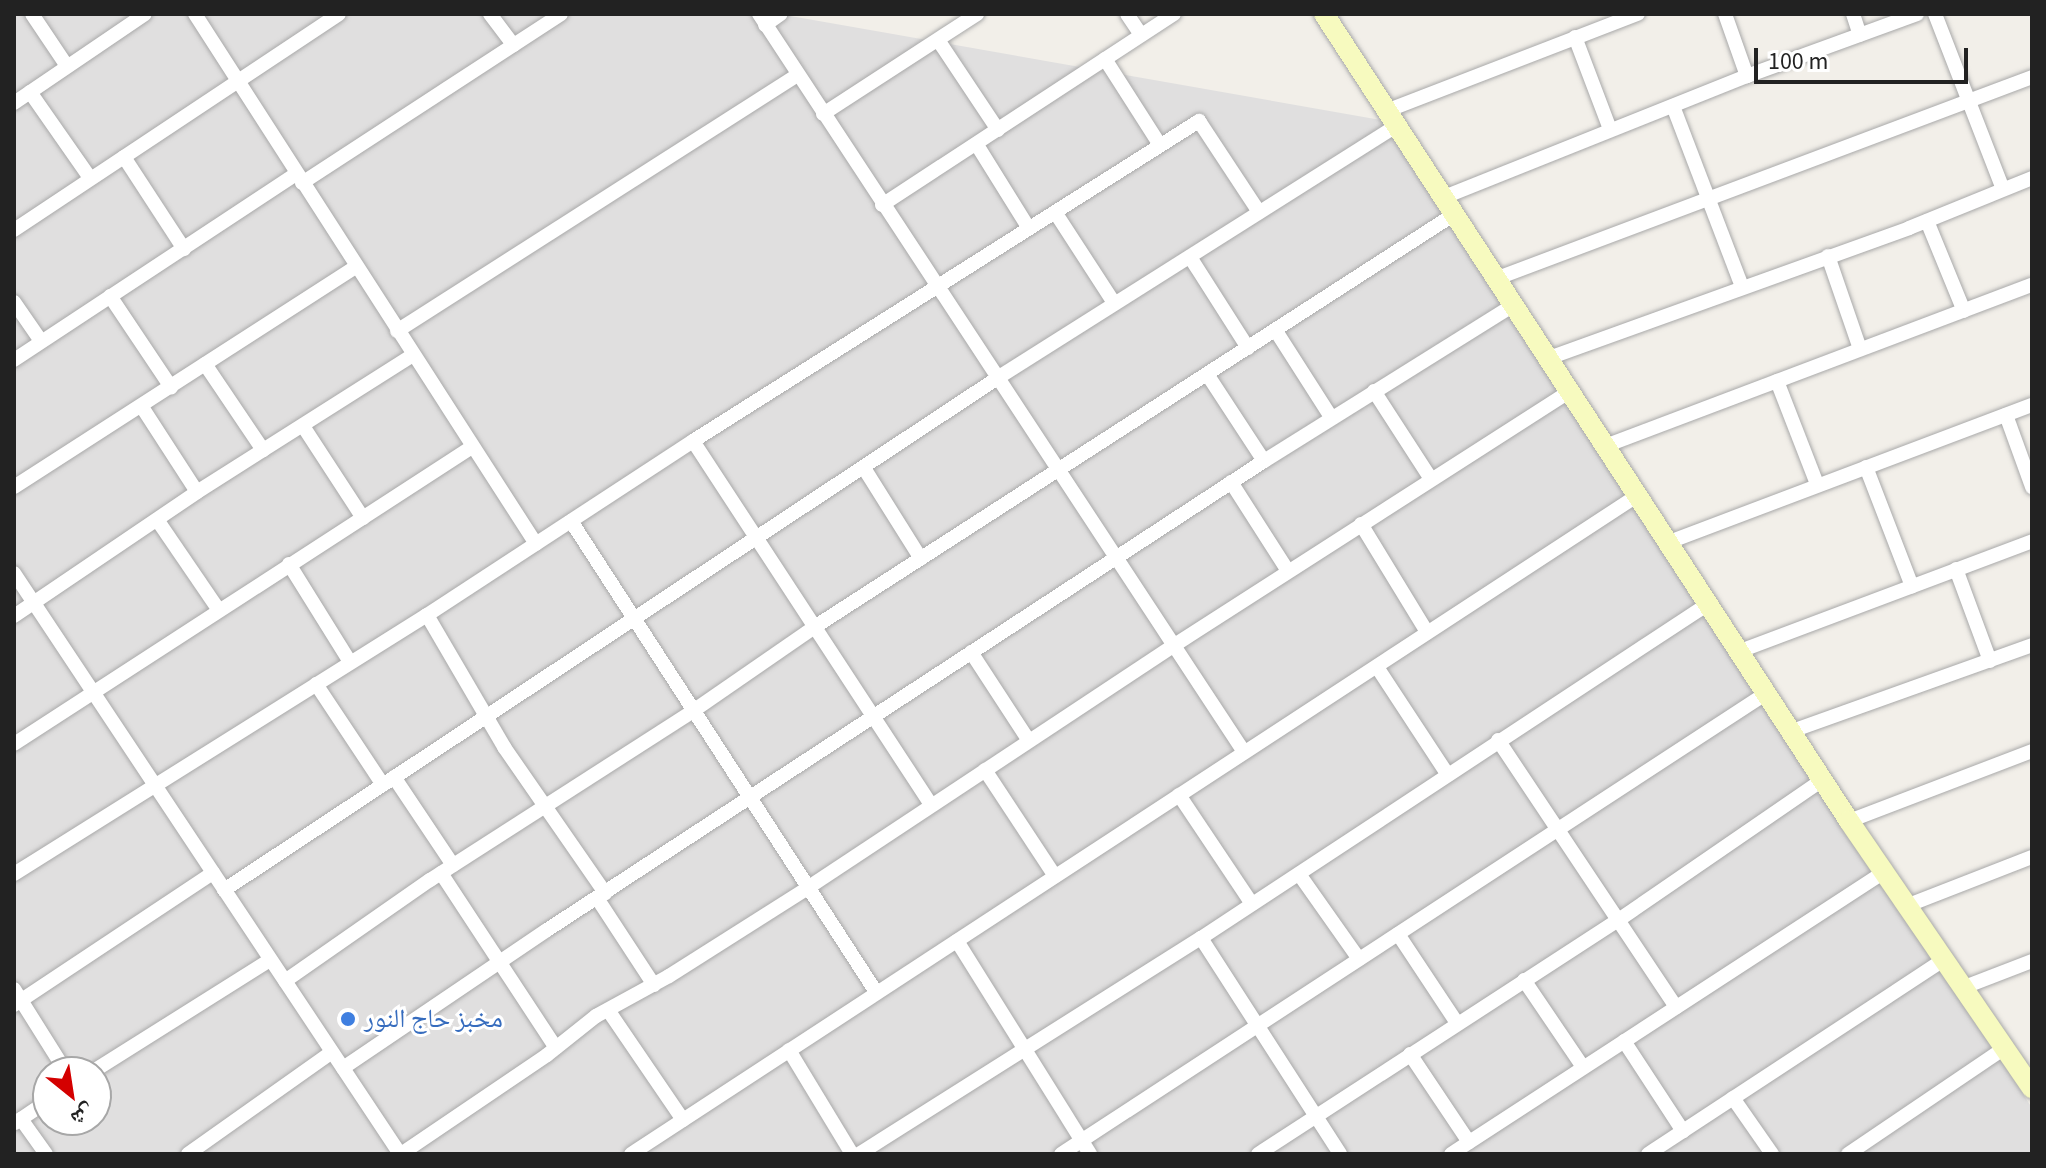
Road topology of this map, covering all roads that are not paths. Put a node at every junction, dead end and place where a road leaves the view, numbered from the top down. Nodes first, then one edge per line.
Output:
1 (32, 14) edge
2 (145, 14) edge
3 (195, 14) edge
4 (339, 14) edge
5 (490, 14) edge
6 (561, 14) edge
7 (781, 14) edge
8 (1127, 14) edge
9 (1174, 14) edge
10 (1324, 14) edge
11 (1638, 14) edge
12 (1725, 14) edge
13 (1853, 14) edge
14 (1917, 14) edge
15 (1935, 14) edge
16 (974, 15) edge
17 (320, 19) edge
18 (762, 19) edge
19 (1141, 35) junction
20 (1860, 35) junction
21 (1575, 37) junction
22 (938, 40) junction
23 (513, 45) junction
24 (1105, 59) junction
25 (67, 66) junction
26 (798, 75) junction
27 (1747, 76) junction
28 (2032, 77) edge
29 (239, 81) junction
30 (30, 92) junction
31 (1969, 102) junction
32 (14, 103) edge
33 (1673, 106) junction
34 (823, 114) junction
35 (1391, 118) junction
36 (1610, 129) junction
37 (998, 130) junction
38 (977, 145) junction
39 (1160, 145) junction
40 (124, 157) junction
41 (90, 178) junction
42 (299, 178) junction
43 (2032, 178) edge
44 (2003, 189) junction
45 (1706, 197) junction
46 (882, 205) junction
47 (1448, 207) junction
48 (1055, 212) junction
49 (1259, 212) junction
50 (1927, 221) junction
51 (16, 225) edge
52 (1028, 227) junction
53 (184, 249) junction
54 (1828, 256) junction
55 (1190, 257) junction
56 (356, 267) junction
57 (1495, 279) junction
58 (2032, 285) edge
59 (937, 287) junction
60 (1742, 287) junction
61 (110, 296) junction
62 (14, 302) edge
63 (1114, 303) junction
64 (1512, 306) junction
65 (1964, 311) junction
66 (397, 331) junction
67 (1276, 331) junction
68 (41, 341) junction
69 (1248, 348) junction
70 (1860, 349) junction
71 (413, 355) junction
72 (1546, 359) junction
73 (14, 360) edge
74 (205, 364) junction
75 (1207, 374) junction
76 (999, 377) junction
77 (1777, 381) junction
78 (171, 387) junction
79 (1374, 391) junction
80 (1569, 392) junction
81 (2032, 405) edge
82 (142, 407) junction
83 (2006, 415) junction
84 (1331, 417) junction
85 (303, 426) junction
86 (693, 441) junction
87 (1605, 446) junction
88 (472, 447) junction
89 (263, 450) junction
90 (1264, 461) junction
91 (1866, 467) junction
92 (864, 468) junction
93 (1060, 469) junction
94 (1431, 479) junction
95 (1231, 482) junction
96 (1817, 484) junction
97 (14, 487) edge
98 (2032, 487) edge
99 (197, 492) junction
100 (1638, 495) junction
101 (363, 518) junction
102 (158, 521) junction
103 (571, 521) junction
104 (1361, 524) junction
105 (758, 538) junction
106 (2032, 541) edge
107 (1669, 542) junction
108 (536, 544) junction
109 (1117, 557) junction
110 (921, 559) junction
111 (289, 564) junction
112 (1956, 569) junction
113 (1288, 571) junction
114 (14, 573) edge
115 (1912, 586) junction
116 (34, 603) junction
117 (1708, 604) junction
118 (218, 609) junction
119 (427, 615) junction
120 (14, 616) edge
121 (633, 618) junction
122 (816, 626) junction
123 (1427, 632) junction
124 (2032, 645) edge
125 (1173, 646) junction
126 (1740, 651) junction
127 (971, 652) junction
128 (1990, 661) junction
129 (350, 662) junction
130 (1377, 667) junction
131 (316, 684) junction
132 (93, 691) junction
133 (1768, 692) junction
134 (693, 711) junction
135 (874, 715) junction
136 (487, 718) junction
137 (1792, 731) junction
138 (1498, 740) junction
139 (1029, 741) junction
140 (14, 744) edge
141 (2032, 751) edge
142 (1244, 752) junction
143 (985, 770) junction
144 (1448, 775) junction
145 (1822, 780) junction
146 (388, 781) junction
147 (155, 785) junction
148 (1179, 795) junction
149 (751, 799) junction
150 (546, 805) junction
151 (931, 805) junction
152 (1849, 821) junction
153 (1559, 831) junction
154 (2032, 857) edge
155 (447, 869) junction
156 (1884, 872) junction
157 (213, 873) junction
158 (14, 874) edge
159 (1299, 874) junction
160 (1055, 876) junction
161 (809, 887) junction
162 (224, 890) junction
163 (601, 896) junction
164 (1252, 904) junction
165 (1906, 906) junction
166 (1620, 919) junction
167 (1398, 934) junction
168 (1201, 938) junction
169 (957, 941) junction
170 (1359, 959) junction
171 (270, 960) junction
172 (1943, 960) junction
173 (2032, 961) edge
174 (500, 962) junction
175 (1524, 980) junction
176 (285, 981) junction
177 (654, 985) junction
178 (1962, 988) junction
179 (876, 992) junction
180 (16, 998) edge
181 (1676, 1007) junction
182 (608, 1010) junction
183 (1457, 1023) junction
184 (1259, 1026) junction
185 (1624, 1041) junction
186 (556, 1048) junction
187 (1024, 1049) junction
188 (2003, 1049) junction
189 (789, 1050) junction
190 (332, 1052) junction
191 (1410, 1054) junction
192 (55, 1056) edge
193 (112, 1059) edge
194 (2025, 1065) edge
195 (1583, 1067) junction
196 (343, 1068) junction
197 (2032, 1088) edge
198 (1733, 1098) junction
199 (1316, 1116) junction
200 (683, 1120) junction
201 (18, 1122) edge
202 (1683, 1131) junction
203 (1081, 1141) junction
204 (1469, 1142) junction
205 (1858, 1151) edge
206 (192, 1153) edge
207 (46, 1154) edge
208 (401, 1154) edge
209 (632, 1154) edge
210 (852, 1154) edge
211 (859, 1154) edge
212 (1061, 1154) edge
213 (1090, 1154) edge
214 (1258, 1154) edge
215 (1340, 1154) edge
216 (1451, 1154) edge
217 (1648, 1154) edge
218 (1772, 1154) edge

1 - 25 street
2 - 25 street
3 - 29 street
4 - 17 street
5 - 23 street
6 - 23 street
7 - 18 street
8 - 19 street
9 - 19 street
10 - 35 street
11 - 21 street
12 - 27 street
13 - 20 street
14 - 20 street
15 - 31 street
16 - 22 street
17 - 29 street
18 - 26 street
19 - 24 street
20 - 27 street
21 - 35 street
21 - 36 street
22 - 34 street
22 - 37 street
23 - 42 street
24 - 37 street
24 - 39 street
25 - 30 street
26 - 34 street
26 - 66 street
27 - 33 street
28 - 31 street
29 - 40 street
29 - 42 street
30 - 32 street
30 - 41 street
31 - 44 street
31 - 45 street
33 - 36 street
33 - 45 street
34 - 46 street
35 - 47 street
35 - 49 street
36 - 47 street
37 - 38 street
38 - 46 street
38 - 52 street
39 - 48 street
39 - 49 street
40 - 41 street
40 - 53 street
41 - 51 street
42 - 53 street
42 - 56 street
43 - 44 street
44 - 50 street
45 - 57 street
45 - 60 street
46 - 59 street
47 - 57 street
47 - 67 street
48 - 52 street
48 - 63 street
49 - 55 street
50 - 54 street
50 - 65 street
52 - 59 street
53 - 61 street
54 - 60 street
54 - 70 street
55 - 63 street
55 - 69 street
56 - 66 street
56 - 74 street
57 - 64 street
58 - 65 street
59 - 76 street
59 - 86 street
60 - 72 street
61 - 68 street
61 - 78 street
62 - 68 street
63 - 76 street
64 - 72 street
64 - 79 street
65 - 70 street
66 - 71 street
67 - 69 street
67 - 84 street
68 - 73 street
69 - 75 street
70 - 77 street
71 - 85 street
71 - 88 street
72 - 80 street
74 - 78 street
74 - 89 street
75 - 90 street
75 - 93 street
76 - 92 street
76 - 93 street
77 - 87 street
77 - 96 street
78 - 82 street
79 - 84 street
79 - 94 street
80 - 87 street
80 - 94 street
81 - 83 street
82 - 97 street
82 - 99 street
83 - 91 street
83 - 98 street
84 - 90 street
85 - 89 street
85 - 101 street
86 - 103 street
86 - 105 street
87 - 100 street
88 - 101 street
88 - 108 street
89 - 99 street
90 - 95 street
91 - 96 street
91 - 115 street
92 - 105 street
92 - 110 street
93 - 109 street
93 - 110 street
94 - 104 street
95 - 109 street
95 - 113 street
96 - 107 street
99 - 102 street
100 - 107 street
100 - 123 street
101 - 111 street
102 - 116 street
102 - 118 street
103 - 108 street
103 - 121 street
104 - 113 street
104 - 123 street
105 - 121 street
105 - 122 street
106 - 112 street
107 - 117 street
108 - 119 street
109 - 125 street
109 - 127 street
110 - 122 street
111 - 118 street
111 - 129 street
112 - 115 street
112 - 128 street
113 - 125 street
114 - 116 street
115 - 126 street
116 - 120 street
116 - 132 street
117 - 126 street
117 - 138 street
118 - 132 street
119 - 129 street
119 - 136 street
121 - 134 street
121 - 136 street
122 - 134 street
122 - 135 street
123 - 130 street
124 - 128 street
125 - 139 street
125 - 142 street
126 - 133 street
127 - 135 street
127 - 139 street
128 - 137 street
129 - 131 street
130 - 142 street
130 - 144 street
131 - 146 street
131 - 147 street
132 - 140 street
132 - 147 street
133 - 137 street
133 - 153 street
134 - 149 street
134 - 150 street
135 - 149 street
135 - 151 street
136 - 146 street
136 - 150 street
137 - 145 street
138 - 144 street
138 - 153 street
139 - 143 street
141 - 152 street
142 - 148 street
143 - 151 street
143 - 160 street
144 - 159 street
145 - 152 street
145 - 166 street
146 - 155 street
146 - 162 street
147 - 157 street
147 - 158 street
148 - 160 street
148 - 164 street
149 - 161 street
149 - 163 street
150 - 155 street
150 - 163 street
151 - 161 street
152 - 156 street
153 - 166 street
153 - 167 street
154 - 165 street
155 - 174 street
155 - 176 street
156 - 165 street
156 - 181 street
157 - 162 street
157 - 180 street
159 - 164 street
159 - 170 street
160 - 169 street
161 - 177 street
161 - 179 street
162 - 171 street
163 - 174 street
163 - 177 street
164 - 168 street
165 - 172 street
166 - 175 street
166 - 181 street
167 - 170 street
167 - 183 street
168 - 184 street
168 - 187 street
169 - 179 street
169 - 187 street
170 - 184 street
171 - 176 street
171 - 193 street
172 - 178 street
172 - 198 street
173 - 178 street
174 - 186 street
174 - 196 street
175 - 183 street
175 - 195 street
176 - 190 street
177 - 182 street
178 - 188 street
179 - 189 street
180 - 192 street
181 - 185 street
182 - 186 street
182 - 200 street
183 - 191 street
184 - 199 street
184 - 203 street
185 - 195 street
185 - 202 street
186 - 208 street
187 - 203 street
187 - 211 street
188 - 194 street
188 - 205 street
189 - 200 street
189 - 210 street
190 - 196 street
190 - 206 street
191 - 199 street
191 - 204 street
194 - 197 street
195 - 204 street
196 - 208 street
198 - 202 street
198 - 218 street
199 - 214 street
199 - 215 street
200 - 209 street
201 - 207 street
202 - 217 street
203 - 212 street
203 - 213 street
204 - 216 street

